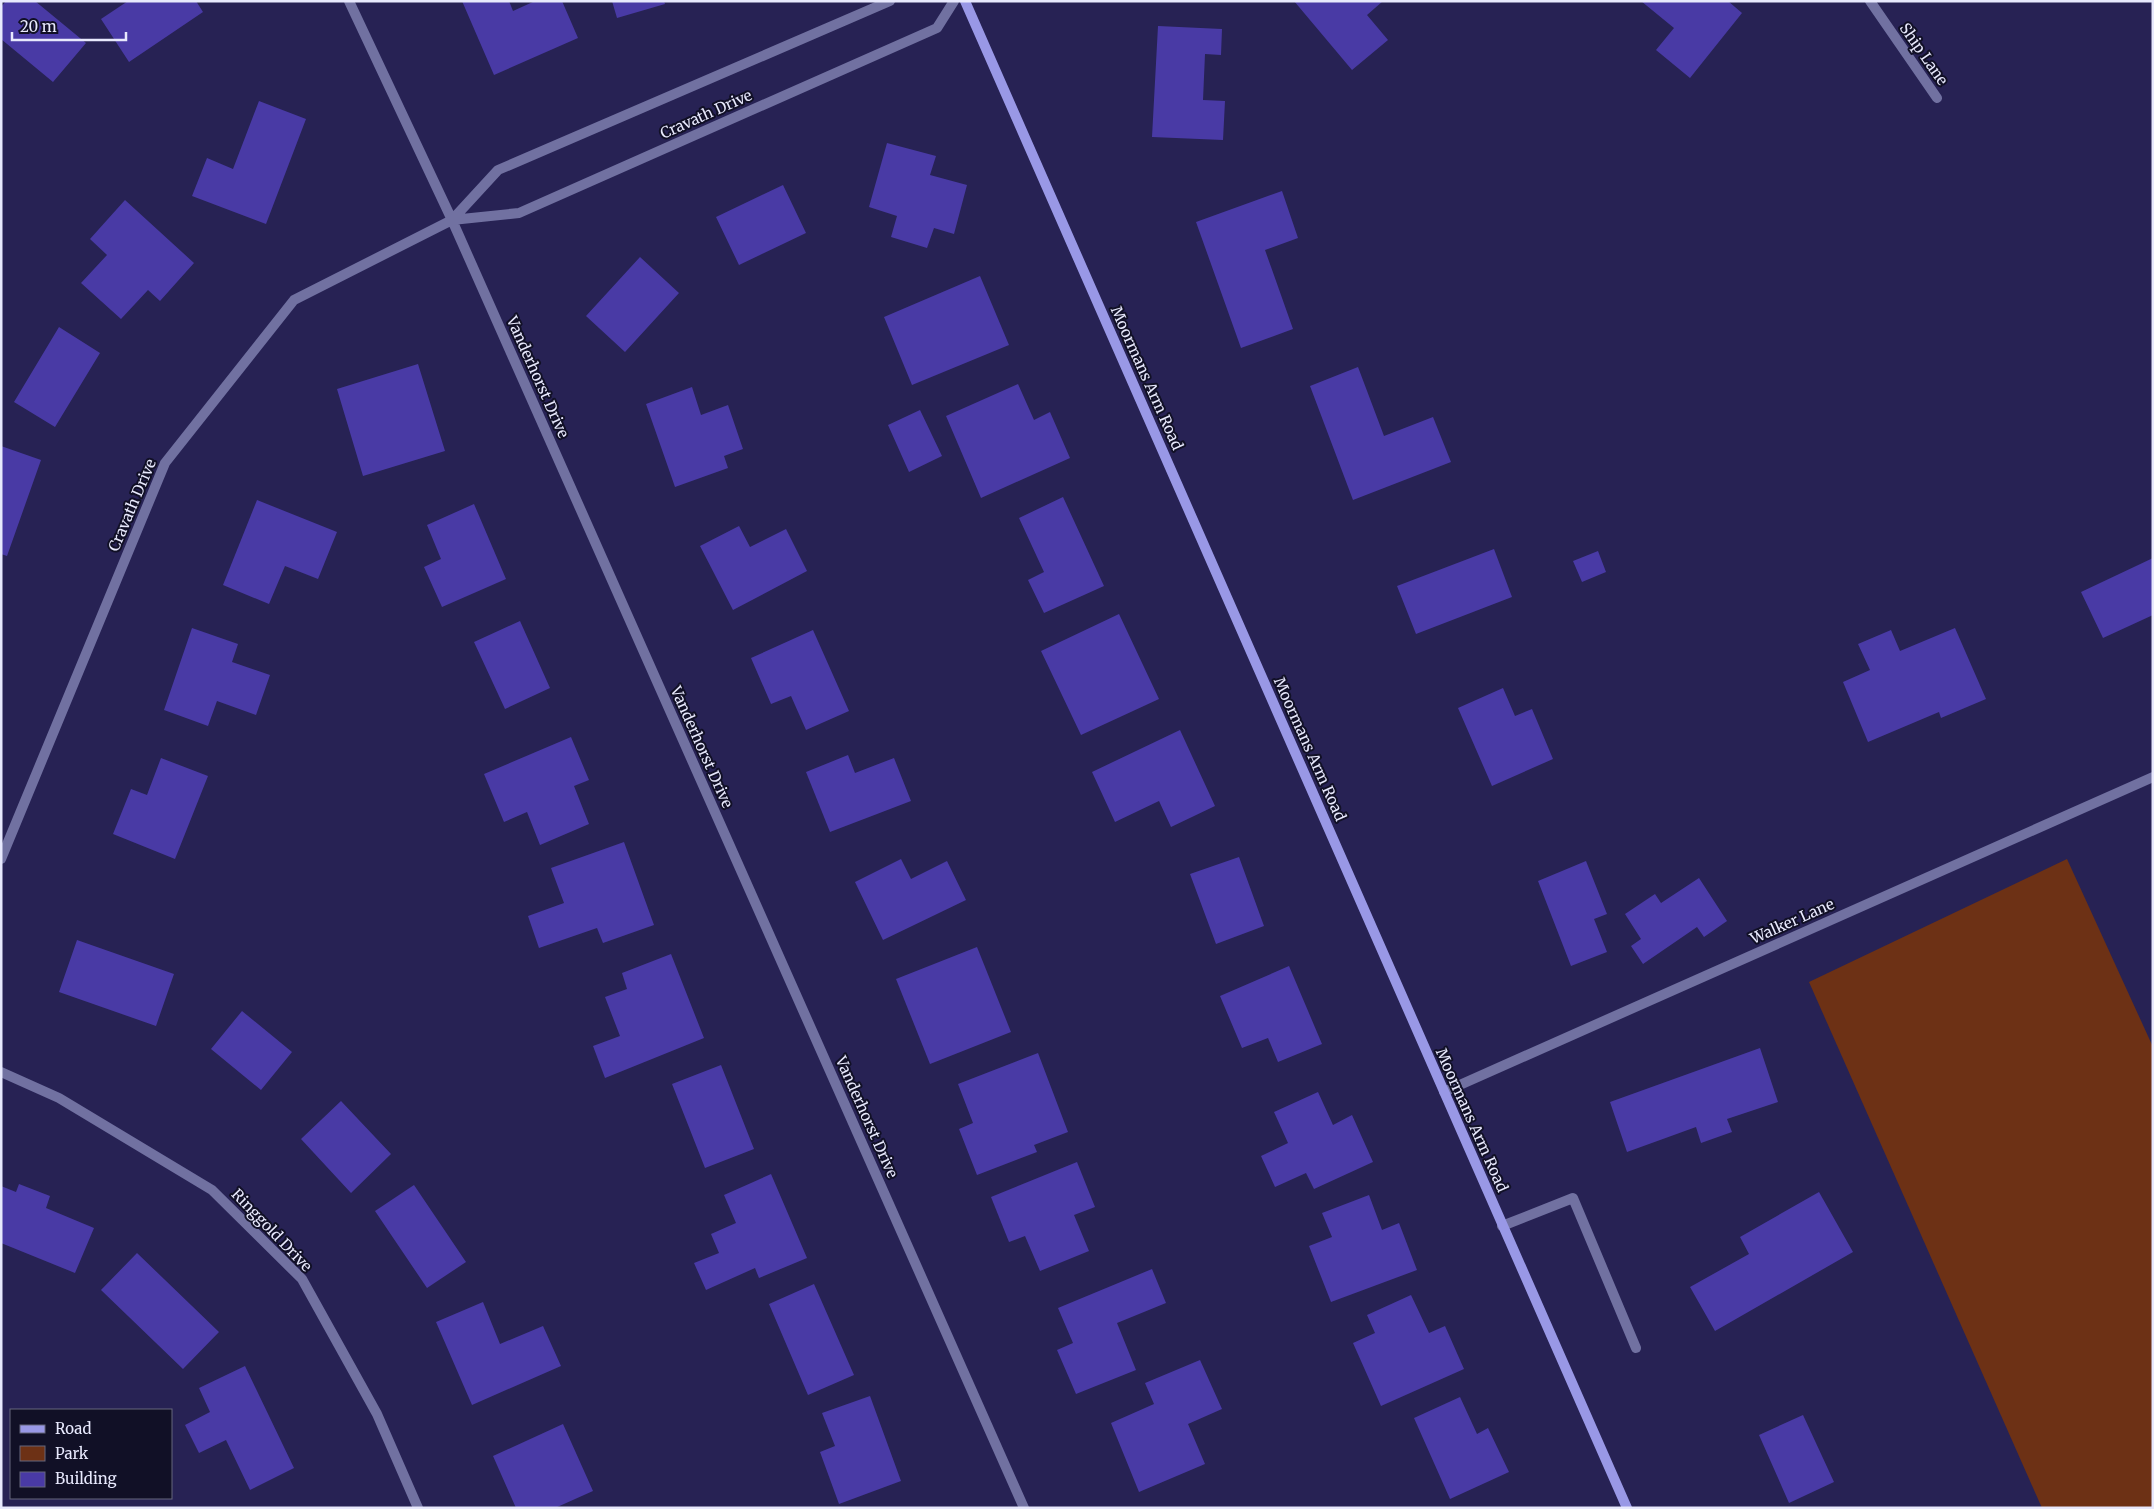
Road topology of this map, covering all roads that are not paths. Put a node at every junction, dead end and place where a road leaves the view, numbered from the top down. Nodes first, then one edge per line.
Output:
1 (349, 1) edge
2 (890, 1) edge
3 (954, 1) edge
4 (965, 1) edge
5 (1870, 1) edge
6 (1936, 98) dead end
7 (452, 220) junction
8 (2153, 777) edge
9 (1, 859) edge
10 (1, 1072) edge
11 (1444, 1092) junction
12 (1502, 1226) junction
13 (1636, 1348) dead end
14 (418, 1508) edge
15 (1024, 1508) edge
16 (1627, 1508) edge

1 - 7 street, Vanderhorst Drive
2 - 7 street, Cravath Drive
3 - 7 street, Cravath Drive
4 - 11 street, Moormans Arm Road
5 - 6 street, Ship Lane
7 - 9 street, Cravath Drive
7 - 15 street, Vanderhorst Drive
8 - 11 street, Walker Lane
10 - 14 street, Ringgold Drive
11 - 12 street, Moormans Arm Road
12 - 13 street
12 - 16 street, Moormans Arm Road

